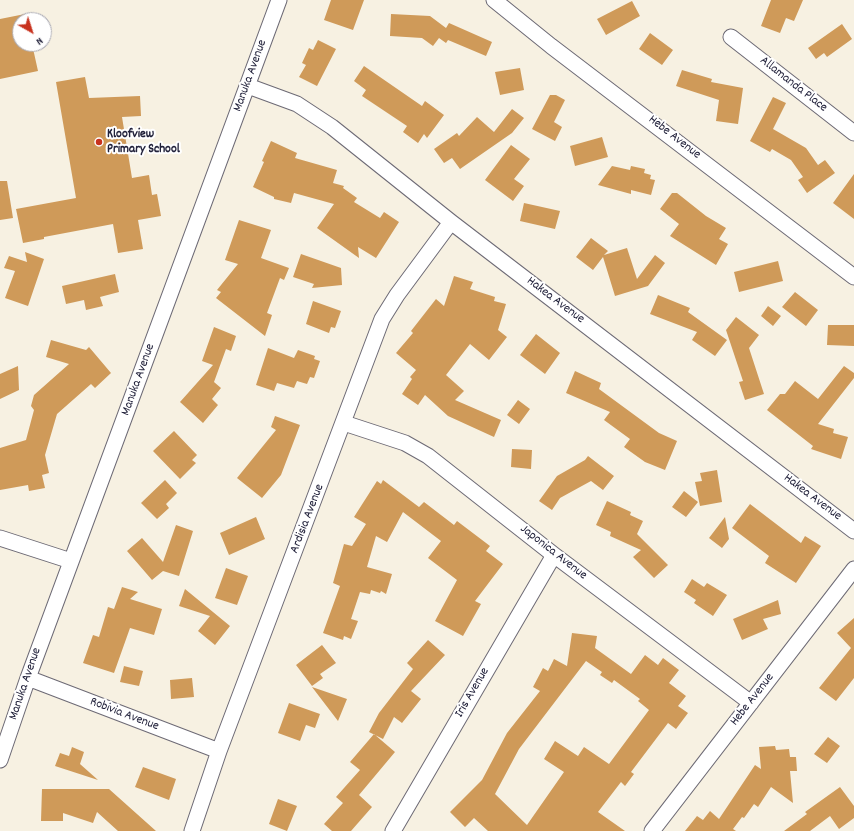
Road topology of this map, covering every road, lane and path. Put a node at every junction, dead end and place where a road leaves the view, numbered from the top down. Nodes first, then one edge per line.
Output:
1 (279, 0) edge
2 (494, 0) edge
3 (731, 37) dead end
4 (248, 86) junction
5 (854, 134) edge
6 (451, 222) junction
7 (854, 277) edge
8 (344, 423) junction
9 (854, 530) edge
10 (0, 538) edge
11 (554, 555) junction
12 (71, 561) junction
13 (854, 569) edge
14 (28, 678) junction
15 (751, 703) junction
16 (220, 751) junction
17 (0, 760) edge
18 (192, 831) edge
19 (393, 831) edge
20 (652, 831) edge

1 - 4 street, Manuka Avenue
2 - 7 street, Hebe Avenue
3 - 5 street, Allamanda Place
4 - 6 street, Hakea Avenue
4 - 12 street, Manuka Avenue
6 - 8 street, Ardisia Avenue
6 - 9 street, Hakea Avenue
8 - 11 street, Japonica Avenue
8 - 16 street, Ardisia Avenue
10 - 12 street
11 - 15 street, Japonica Avenue
11 - 19 street, Iris Avenue
12 - 14 street, Manuka Avenue
13 - 15 street, Hebe Avenue
14 - 16 street, Robivia Avenue
14 - 17 street, Manuka Avenue
15 - 20 street, Hebe Avenue
16 - 18 street, Ardisia Avenue

